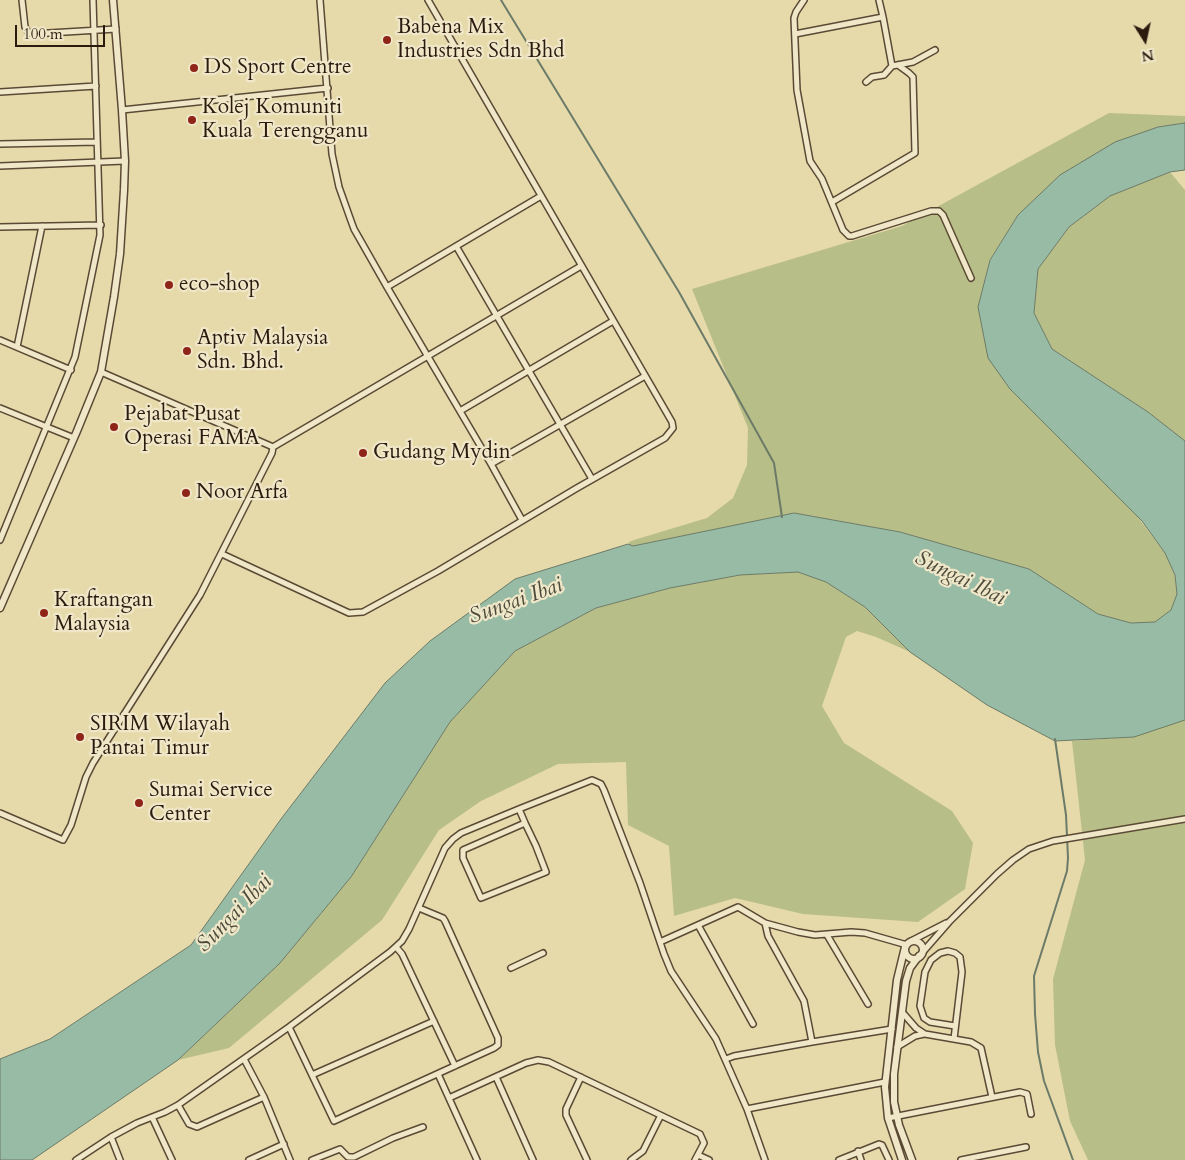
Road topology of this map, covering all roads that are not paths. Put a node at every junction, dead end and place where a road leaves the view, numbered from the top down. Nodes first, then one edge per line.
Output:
1 (22, 0) edge
2 (93, 0) edge
3 (113, 0) edge
4 (320, 0) edge
5 (428, 0) edge
6 (804, 0) edge
7 (879, 0) edge
8 (883, 17) junction
9 (116, 29) junction
10 (94, 31) junction
11 (795, 34) junction
12 (935, 50) dead end
13 (895, 66) junction
14 (866, 82) dead end
15 (96, 86) junction
16 (328, 88) junction
17 (0, 92) edge
18 (122, 110) junction
19 (97, 142) junction
20 (0, 144) edge
21 (125, 161) junction
22 (99, 162) junction
23 (0, 166) edge
24 (540, 196) junction
25 (832, 202) junction
26 (101, 224) junction
27 (42, 226) junction
28 (0, 227) edge
29 (456, 246) junction
30 (582, 266) junction
31 (971, 278) dead end
32 (387, 287) junction
33 (496, 315) junction
34 (613, 321) junction
35 (0, 340) edge
36 (17, 347) junction
37 (427, 356) junction
38 (71, 370) junction
39 (529, 370) junction
40 (101, 372) junction
41 (645, 376) junction
42 (0, 408) edge
43 (460, 411) junction
44 (560, 425) junction
45 (47, 428) junction
46 (74, 438) junction
47 (272, 448) junction
48 (491, 464) junction
49 (592, 479) junction
50 (522, 520) junction
51 (0, 540) edge
52 (222, 554) junction
53 (0, 608) edge
54 (519, 809) junction
55 (0, 813) edge
56 (1185, 819) edge
57 (525, 823) junction
58 (419, 908) junction
59 (949, 922) junction
60 (765, 923) junction
61 (698, 925) junction
62 (827, 934) junction
63 (660, 942) junction
64 (908, 944) junction
65 (396, 947) junction
66 (543, 953) dead end
67 (920, 955) junction
68 (510, 968) dead end
69 (868, 1004) dead end
70 (902, 1012) junction
71 (434, 1021) junction
72 (753, 1024) dead end
73 (955, 1026) junction
74 (289, 1027) junction
75 (892, 1029) junction
76 (925, 1034) junction
77 (954, 1039) junction
78 (812, 1042) junction
79 (897, 1047) junction
80 (244, 1059) junction
81 (726, 1060) junction
82 (455, 1066) junction
83 (438, 1074) junction
84 (312, 1075) junction
85 (496, 1077) junction
86 (580, 1077) junction
87 (885, 1082) junction
88 (264, 1097) junction
89 (992, 1097) junction
90 (449, 1098) junction
91 (178, 1105) junction
92 (747, 1109) junction
93 (1031, 1114) dead end
94 (897, 1116) junction
95 (152, 1117) junction
96 (660, 1117) junction
97 (888, 1118) junction
98 (423, 1127) dead end
99 (111, 1137) junction
100 (284, 1144) junction
101 (1026, 1148) dead end
102 (858, 1152) junction
103 (696, 1158) edge
104 (76, 1160) edge
105 (120, 1160) edge
106 (172, 1160) edge
107 (249, 1160) edge
108 (290, 1160) edge
109 (312, 1160) edge
110 (477, 1160) edge
111 (533, 1160) edge
112 (587, 1160) edge
113 (631, 1160) edge
114 (709, 1160) edge
115 (765, 1160) edge
116 (839, 1160) edge
117 (861, 1160) edge
118 (889, 1160) edge
119 (902, 1160) edge
120 (912, 1160) edge
121 (965, 1160) edge

1 - 10 street
2 - 10 street
3 - 9 street
4 - 16 street
5 - 24 street
6 - 11 street
7 - 8 street
8 - 11 street
8 - 13 street
9 - 10 street
9 - 18 street
10 - 15 street
11 - 25 street
12 - 13 street
13 - 14 street
13 - 25 street
15 - 17 street
15 - 19 street
16 - 18 street
16 - 32 street
18 - 21 street
19 - 20 street
19 - 22 street
21 - 22 street
21 - 40 street
22 - 23 street
22 - 26 street
24 - 29 street
24 - 30 street
25 - 31 street
26 - 27 street
26 - 38 street
27 - 28 street
27 - 36 street
29 - 32 street
29 - 33 street
30 - 33 street
30 - 34 street
32 - 37 street
33 - 37 street
33 - 39 street
34 - 39 street
34 - 41 street
35 - 36 street
36 - 38 street
37 - 43 street
37 - 47 street
38 - 45 street
39 - 43 street
39 - 44 street
40 - 46 street
40 - 47 street
41 - 44 street
41 - 49 street
42 - 45 street
43 - 48 street
44 - 48 street
44 - 49 street
45 - 46 street
45 - 51 street
46 - 53 street
47 - 52 street
48 - 50 street
49 - 50 street
50 - 52 street
52 - 55 street
54 - 57 street
54 - 58 street
54 - 63 street
56 - 59 street
57 - 57 street
58 - 65 street
58 - 82 street
59 - 64 street
59 - 67 street
60 - 61 street
60 - 62 street
60 - 78 street
61 - 63 street
61 - 72 street
62 - 64 street
62 - 69 street
63 - 81 street
64 - 67 street
64 - 67 street
64 - 75 street
65 - 71 street
65 - 74 street
66 - 68 street
67 - 70 street
70 - 76 street
70 - 79 street
71 - 82 street
71 - 84 street
73 - 73 street
73 - 77 street
74 - 80 street
74 - 84 street
75 - 78 street
75 - 87 street
76 - 77 street
76 - 79 street
77 - 89 street
78 - 81 street
79 - 94 street
80 - 88 street
80 - 91 street
81 - 92 street
82 - 83 street
83 - 84 street
83 - 90 street
85 - 86 street
85 - 90 street
85 - 111 street
86 - 96 street
86 - 112 street
87 - 92 street
87 - 97 street
88 - 91 street
88 - 100 street
89 - 93 street
89 - 94 street
90 - 110 street
91 - 95 street
92 - 115 street
94 - 97 street
94 - 120 street
95 - 99 street
95 - 106 street
96 - 103 street
96 - 113 street
97 - 119 street
98 - 109 street
99 - 104 street
99 - 105 street
100 - 107 street
100 - 108 street
101 - 121 street
102 - 116 street
102 - 117 street
102 - 118 street
103 - 114 street

